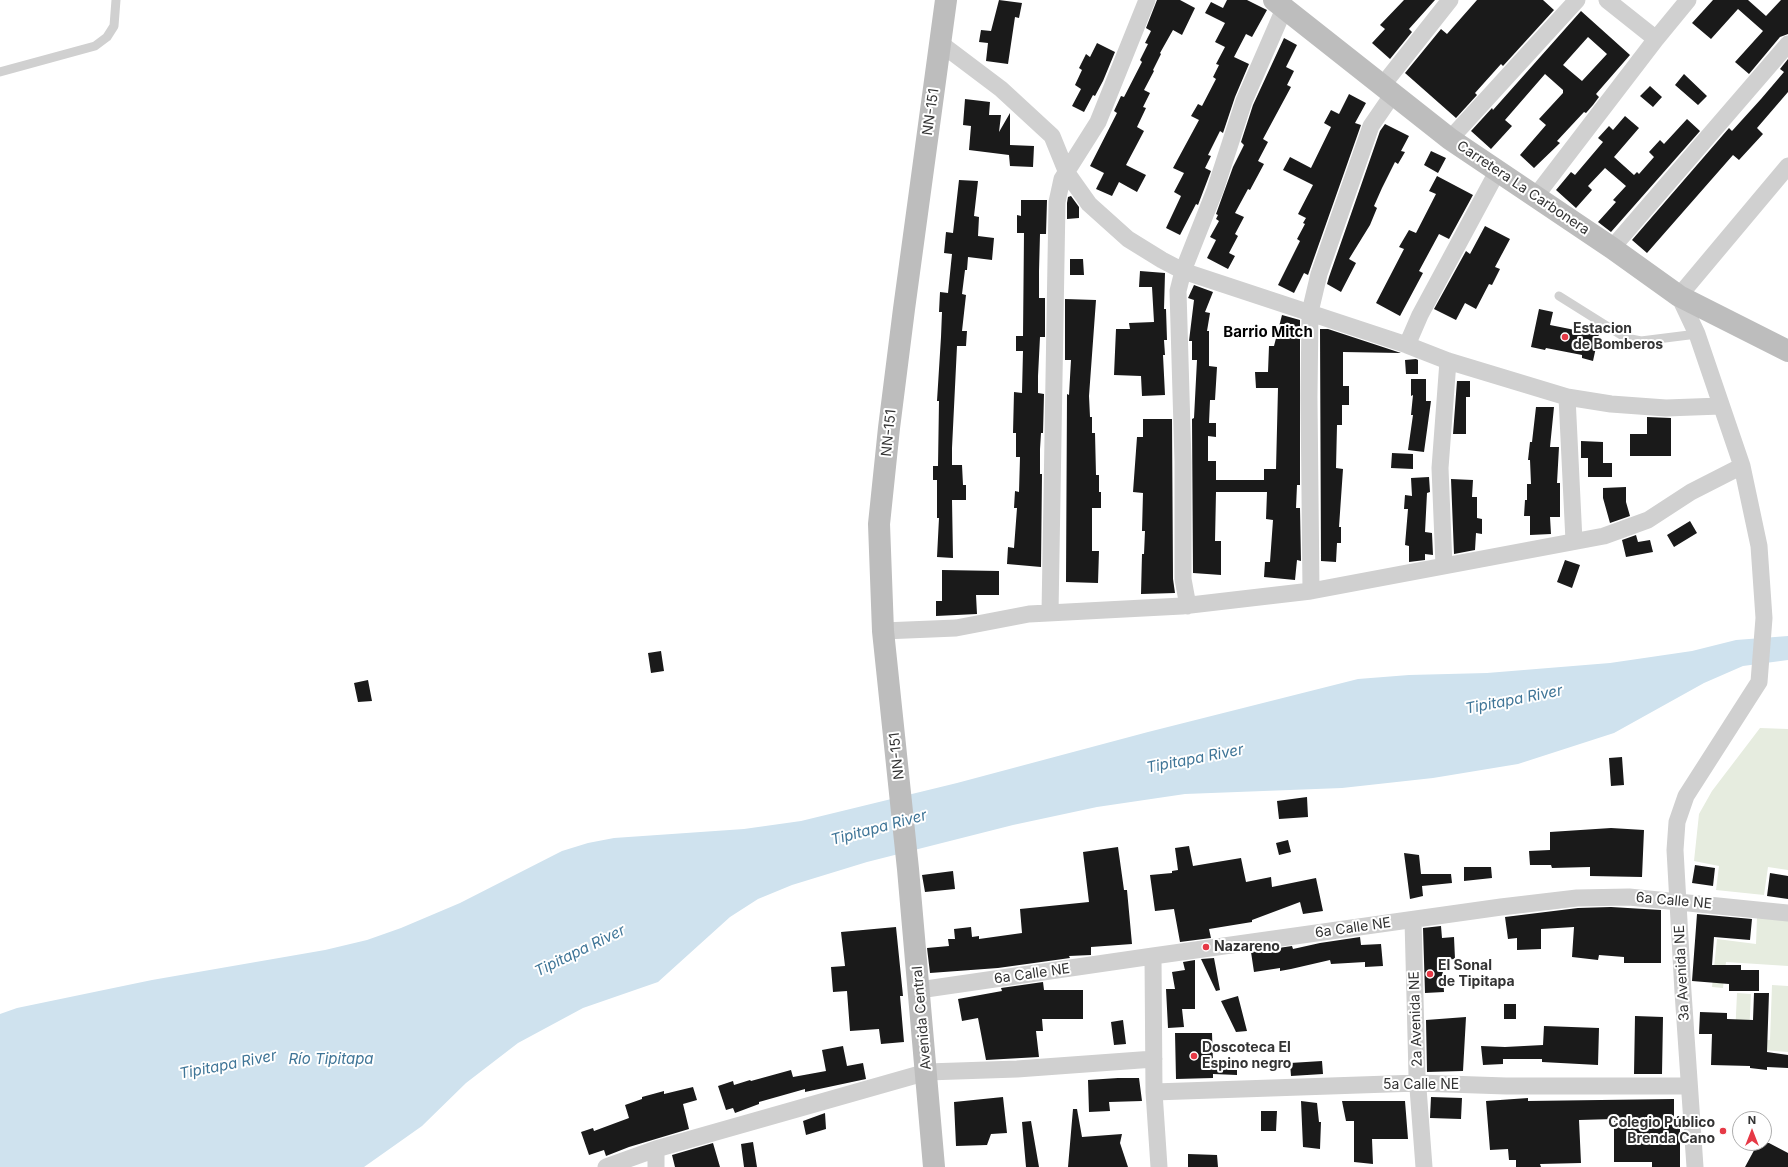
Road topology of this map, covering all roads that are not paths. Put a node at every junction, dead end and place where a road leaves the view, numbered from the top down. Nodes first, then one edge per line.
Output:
1 (116, 0) edge
2 (946, 0) edge
3 (1147, 0) edge
4 (1450, 0) edge
5 (1577, 0) edge
6 (1607, 0) edge
7 (1688, 0) edge
8 (1279, 4) edge
9 (1656, 39) junction
10 (940, 43) junction
11 (1788, 44) edge
12 (0, 72) edge
13 (1388, 90) junction
14 (1450, 139) junction
15 (1788, 166) edge
16 (1497, 172) junction
17 (1067, 173) junction
18 (1535, 197) junction
19 (1612, 248) junction
20 (1183, 271) junction
21 (1559, 296) dead end
22 (1679, 296) junction
23 (1310, 312) junction
24 (1697, 334) junction
25 (1407, 344) junction
26 (1788, 351) edge
27 (1448, 361) junction
28 (1568, 397) junction
29 (1721, 406) junction
30 (1742, 466) junction
31 (1574, 541) junction
32 (1444, 566) junction
33 (1311, 591) junction
34 (1188, 606) junction
35 (1050, 613) junction
36 (883, 631) junction
37 (908, 869) joint
38 (1679, 901) junction
39 (1788, 913) edge
40 (1413, 920) junction
41 (1153, 956) junction
42 (919, 990) junction
43 (1154, 1059) junction
44 (927, 1072) junction
45 (1418, 1083) junction
46 (1688, 1086) junction
47 (1154, 1092) junction
48 (656, 1149) junction
49 (606, 1167) edge
50 (656, 1167) edge
51 (934, 1167) edge
52 (1159, 1167) edge
53 (1424, 1167) edge
54 (1695, 1167) edge

1 - 12 lane
2 - 10 street, NN-151 / NN-151
3 - 17 street
4 - 13 street
5 - 14 street
6 - 9 street
7 - 9 street
8 - 13 street, Carretera La Carbonera
8 - 20 street
9 - 18 street
10 - 17 street
10 - 36 street, NN-151 / NN-151
11 - 19 street
13 - 14 street, Carretera La Carbonera
13 - 23 street
14 - 16 street, Carretera La Carbonera
15 - 22 street
16 - 18 street, Carretera La Carbonera
16 - 25 street
17 - 20 street
17 - 35 street
18 - 19 street, Carretera La Carbonera
19 - 22 street, Carretera La Carbonera
20 - 23 street
20 - 34 street
21 - 24 lane
22 - 24 street
22 - 26 street, Carretera La Carbonera
23 - 25 street
23 - 33 street
24 - 29 street
25 - 27 street
27 - 28 street
27 - 32 street
28 - 29 street
28 - 31 street
29 - 30 street
30 - 31 street
30 - 38 street, 3a Avenida NE
31 - 32 street
32 - 33 street
33 - 34 street
34 - 35 street
35 - 36 street
36 - 37 street, NN-151 / NN-151
37 - 42 street, Avenida Central / NN-151
38 - 39 street, 6a Calle NE
38 - 40 street, 6a Calle NE
38 - 46 street, 3a Avenida NE
40 - 41 street, 6a Calle NE
40 - 45 street, 2a Avenida NE
41 - 42 street, 6a Calle NE
41 - 43 street
42 - 44 street, Avenida Central / NN-151
43 - 44 street
43 - 47 street
44 - 48 street
44 - 51 street, Avenida Central / NN-151
45 - 46 street, 5a Calle NE
45 - 47 street, 5a Calle NE
45 - 53 street, 2a Avenida NE
46 - 54 street, 3a Avenida NE
47 - 52 street
48 - 49 street
48 - 50 street

